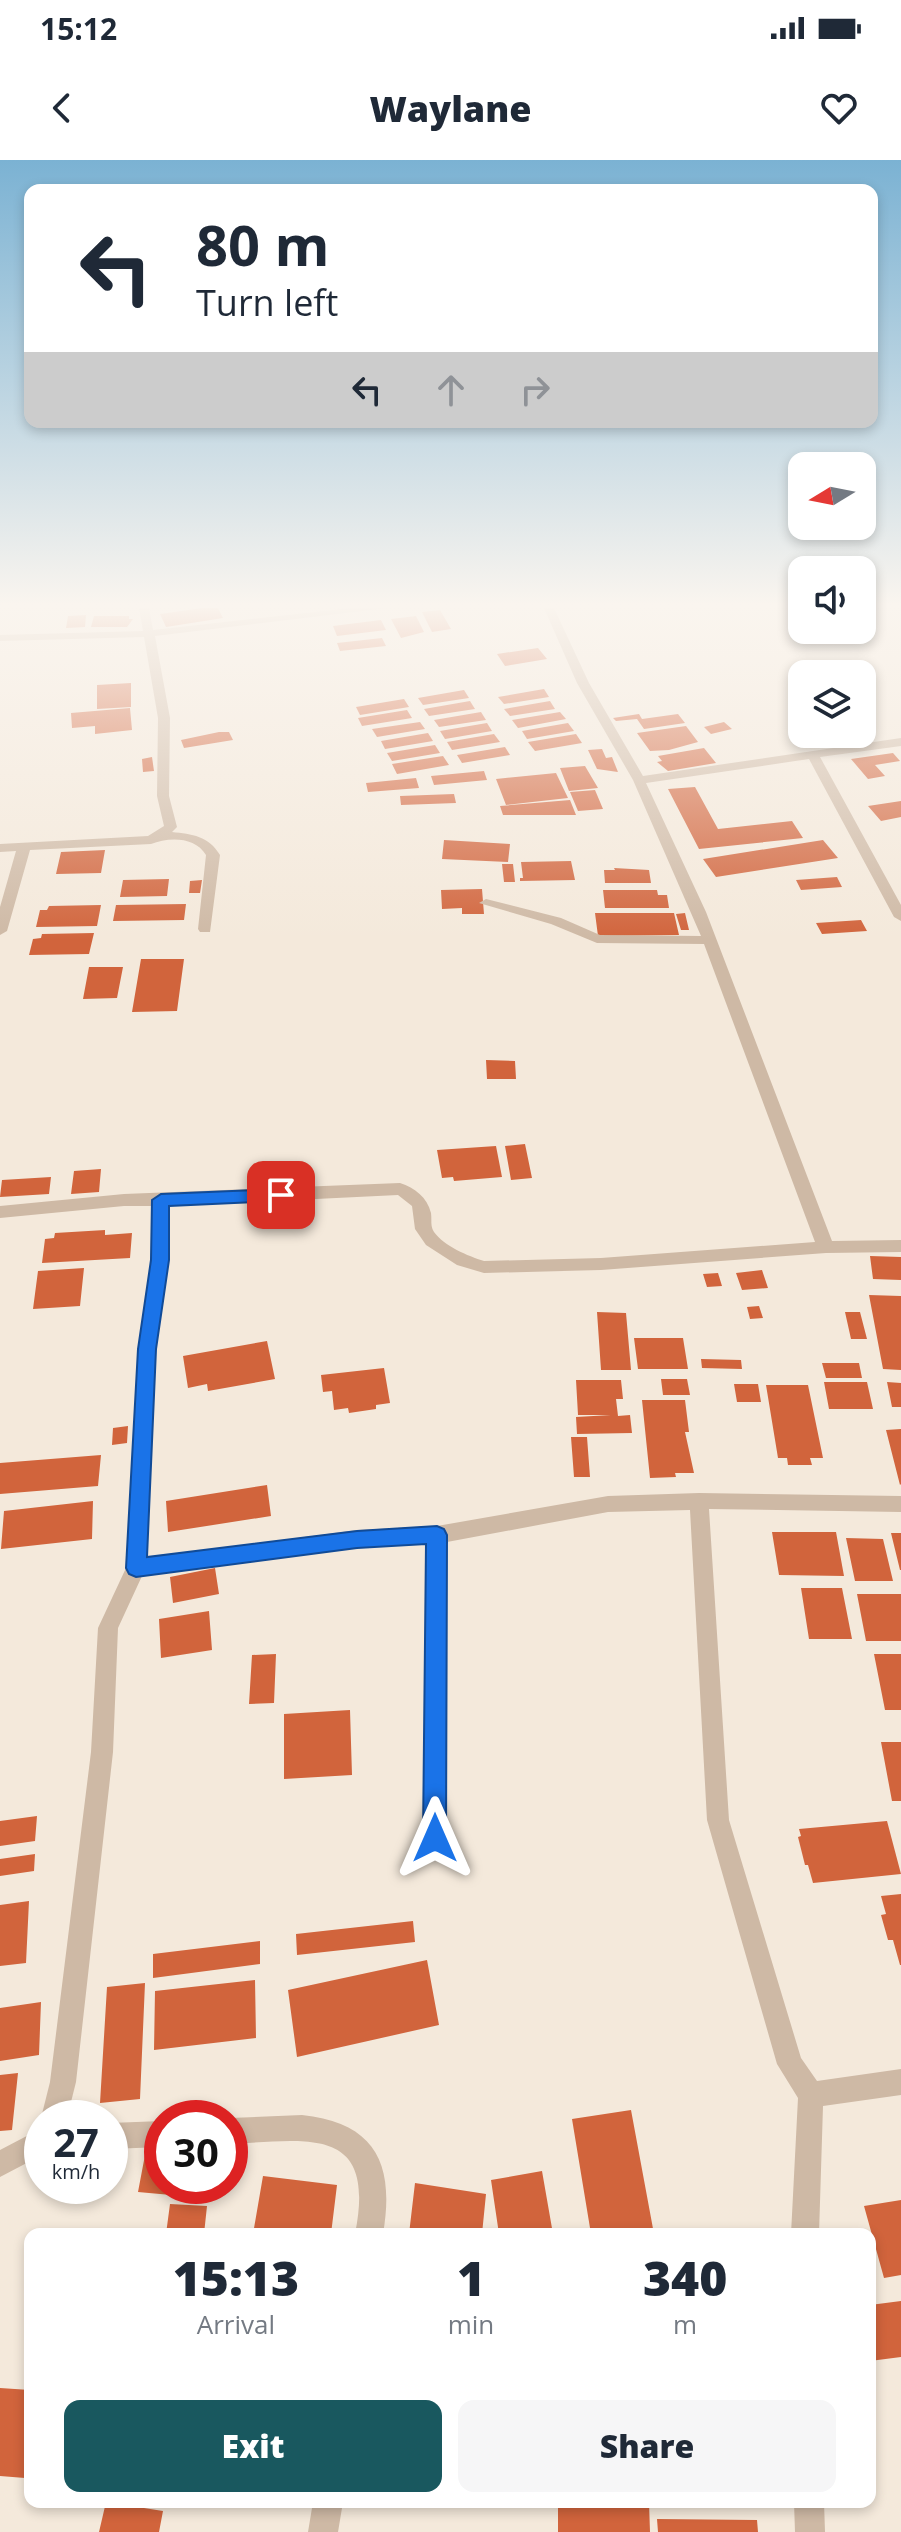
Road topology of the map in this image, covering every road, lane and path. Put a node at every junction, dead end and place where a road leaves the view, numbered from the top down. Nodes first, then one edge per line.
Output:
1 (164, 719) edge
2 (604, 719) edge
3 (901, 742) edge
4 (813, 755) junction
5 (639, 780) junction
6 (164, 835) junction
7 (24, 847) junction
8 (0, 848) edge
9 (486, 903) dead end
10 (901, 917) edge
11 (205, 929) dead end
12 (0, 931) edge
13 (708, 940) junction
14 (161, 1200) junction
15 (0, 1212) edge
16 (901, 1246) edge
17 (826, 1247) junction
18 (699, 1501) junction
19 (901, 1504) edge
20 (437, 1535) junction
21 (136, 1568) junction
22 (435, 1838) dead end
23 (901, 2082) edge
24 (811, 2095) junction
25 (58, 2100) edge
26 (248, 2130) edge
27 (24, 2151) edge
28 (0, 2164) edge
29 (370, 2228) edge
30 (805, 2228) edge
31 (327, 2508) edge
32 (809, 2508) edge
33 (323, 2532) edge
34 (810, 2532) edge

1 - 6 street
2 - 5 street
3 - 4 street
4 - 5 street
4 - 10 street
5 - 13 street
6 - 7 street
6 - 11 street
7 - 8 street
7 - 12 street
9 - 13 street
13 - 17 street
14 - 15 street
14 - 17 street
14 - 21 street
16 - 17 street
18 - 19 street
18 - 20 street
18 - 24 street
20 - 21 street
20 - 22 street
21 - 25 street
23 - 24 street
24 - 30 street
26 - 29 street
27 - 28 street
31 - 33 street
32 - 34 street

